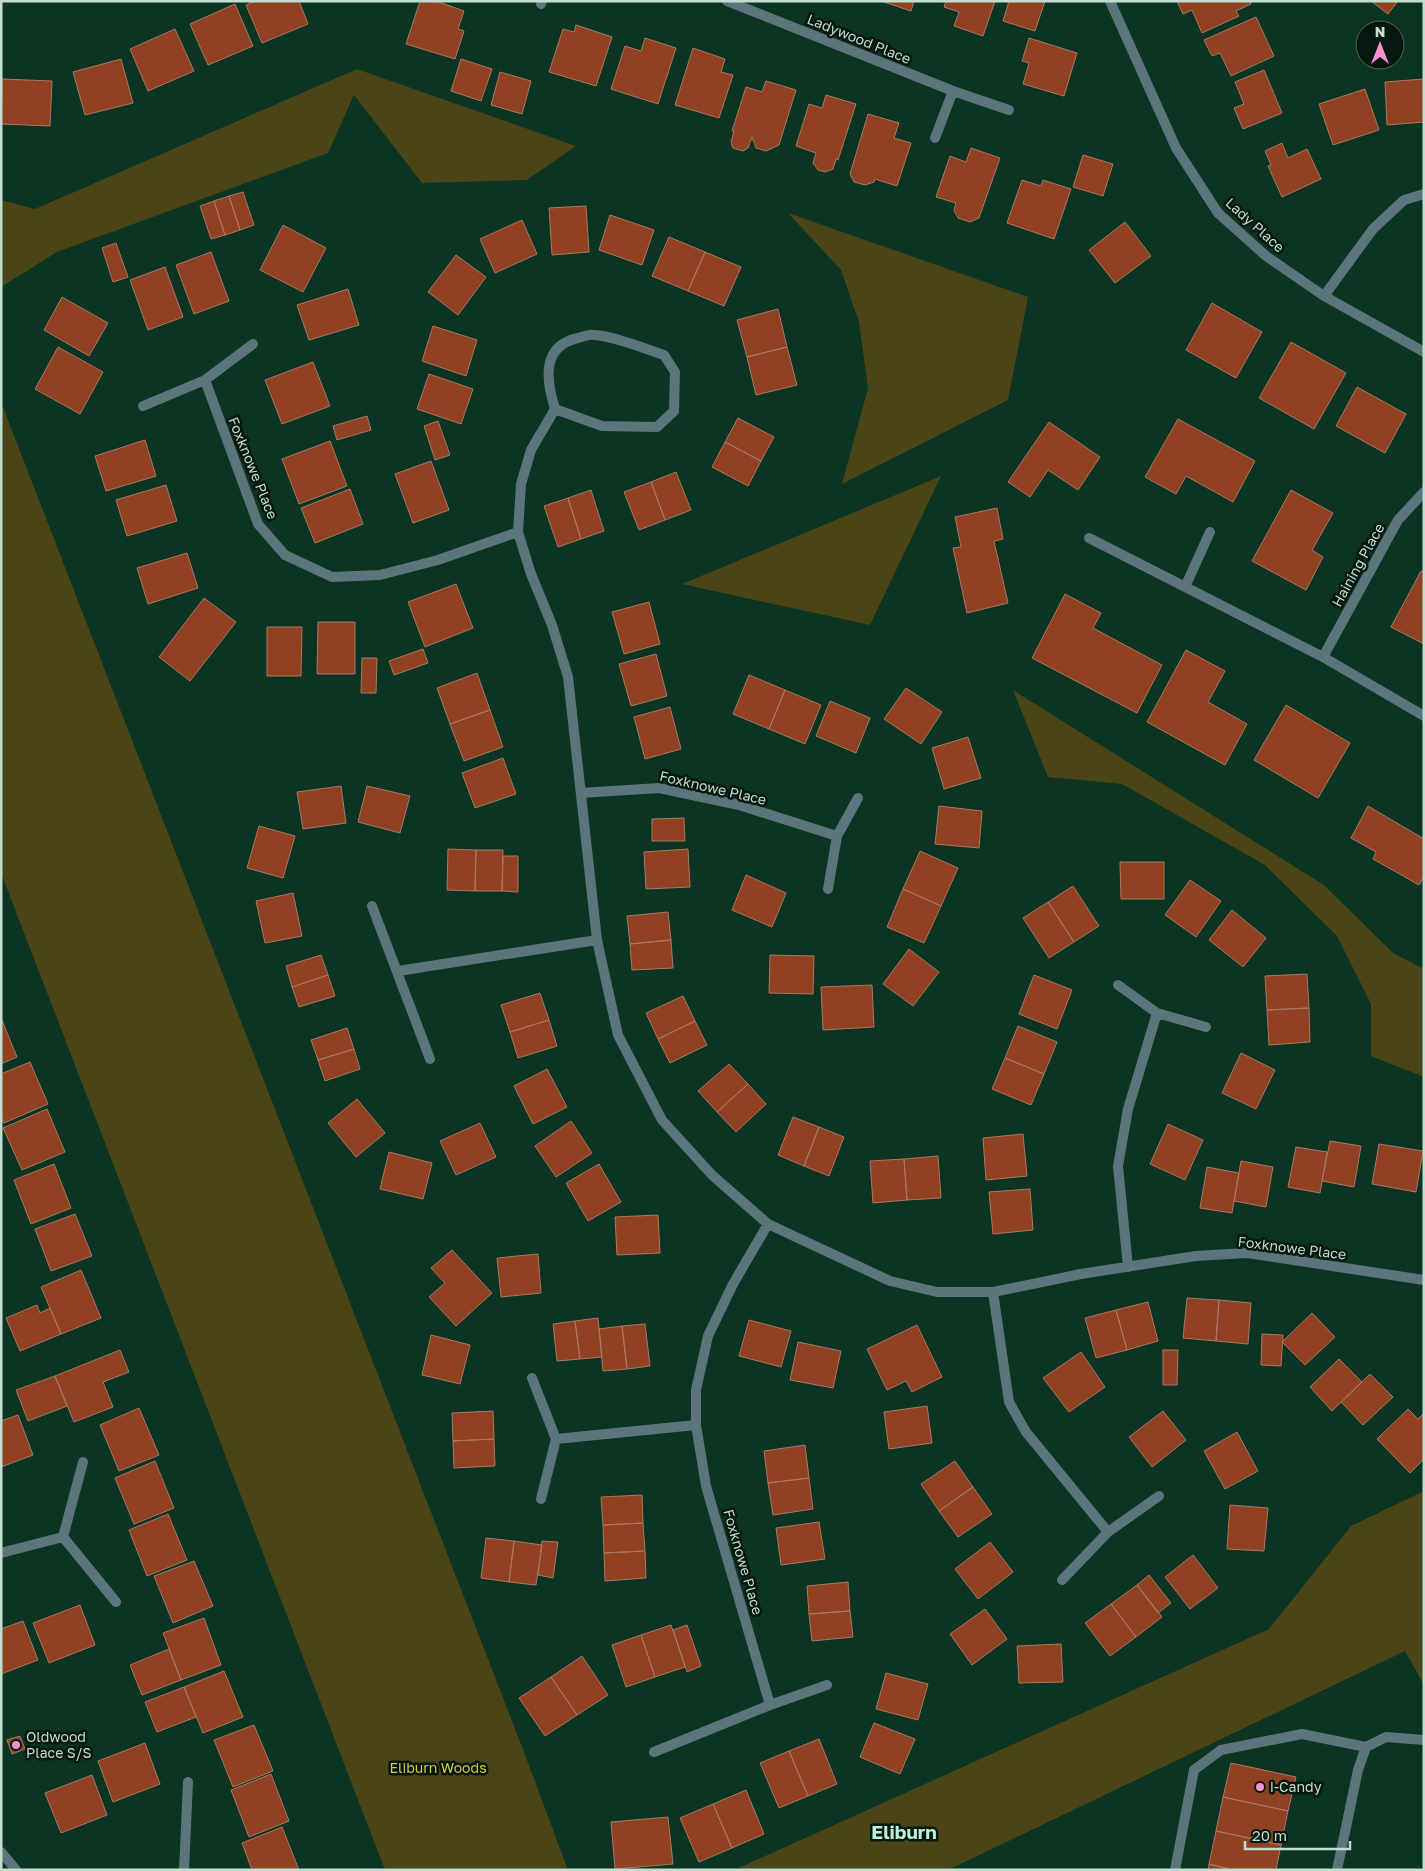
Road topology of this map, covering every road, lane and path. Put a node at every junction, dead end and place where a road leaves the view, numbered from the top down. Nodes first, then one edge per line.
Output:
1 (727, 1) edge
2 (1110, 1) edge
3 (953, 91) junction
4 (1009, 110) dead end
5 (935, 138) dead end
6 (1424, 194) edge
7 (1324, 296) junction
8 (253, 344) dead end
9 (1424, 352) edge
10 (204, 380) junction
11 (144, 406) dead end
12 (555, 409) junction
13 (1424, 492) edge
14 (518, 532) junction
15 (1210, 532) dead end
16 (1089, 538) dead end
17 (1185, 587) junction
18 (1323, 657) junction
19 (1424, 716) edge
20 (581, 793) junction
21 (858, 798) dead end
22 (837, 836) junction
23 (828, 889) dead end
24 (372, 906) dead end
25 (597, 940) junction
26 (398, 971) junction
27 (1118, 985) dead end
28 (1157, 1013) junction
29 (1206, 1028) dead end
30 (430, 1059) dead end
31 (768, 1224) junction
32 (1128, 1267) junction
33 (1424, 1280) edge
34 (992, 1292) junction
35 (532, 1378) dead end
36 (696, 1425) junction
37 (556, 1440) junction
38 (83, 1462) dead end
39 (1159, 1496) dead end
40 (541, 1499) dead end
41 (1108, 1532) junction
42 (62, 1537) junction
43 (1, 1553) edge
44 (1062, 1580) dead end
45 (116, 1602) dead end
46 (827, 1685) dead end
47 (770, 1705) junction
48 (1424, 1740) edge
49 (1366, 1747) junction
50 (654, 1752) dead end
51 (188, 1782) dead end
52 (1, 1852) edge
53 (16, 1870) edge
54 (184, 1870) edge
55 (1175, 1870) edge
56 (1338, 1870) edge

1 - 3 street, Ladywood Place
2 - 7 street, Lady Place
3 - 4 street, Ladywood Place
3 - 5 street
6 - 7 street
7 - 9 street, Lady Place
8 - 10 street
10 - 11 street
10 - 14 street, Foxknowe Place
12 - 12 street
12 - 14 street, Foxknowe Place
13 - 18 street, Haining Place
14 - 20 street, Foxknowe Place
15 - 17 street
16 - 17 street
17 - 18 street
18 - 19 street
20 - 22 street, Foxknowe Place
20 - 25 street, Foxknowe Place
21 - 22 street
22 - 23 street
24 - 26 street
25 - 26 street
25 - 31 street, Foxknowe Place
26 - 30 street
27 - 28 street
28 - 29 street
28 - 32 street
31 - 34 street, Foxknowe Place
31 - 36 street, Foxknowe Place
32 - 33 street, Foxknowe Place
32 - 34 street, Foxknowe Place
34 - 41 street
35 - 37 street
36 - 37 street
36 - 47 street, Foxknowe Place
37 - 40 street
38 - 42 street
39 - 41 street
41 - 44 street
42 - 43 street
42 - 45 street
46 - 47 street
47 - 50 street
48 - 49 street
49 - 55 street
49 - 56 street
51 - 54 street
52 - 53 street

